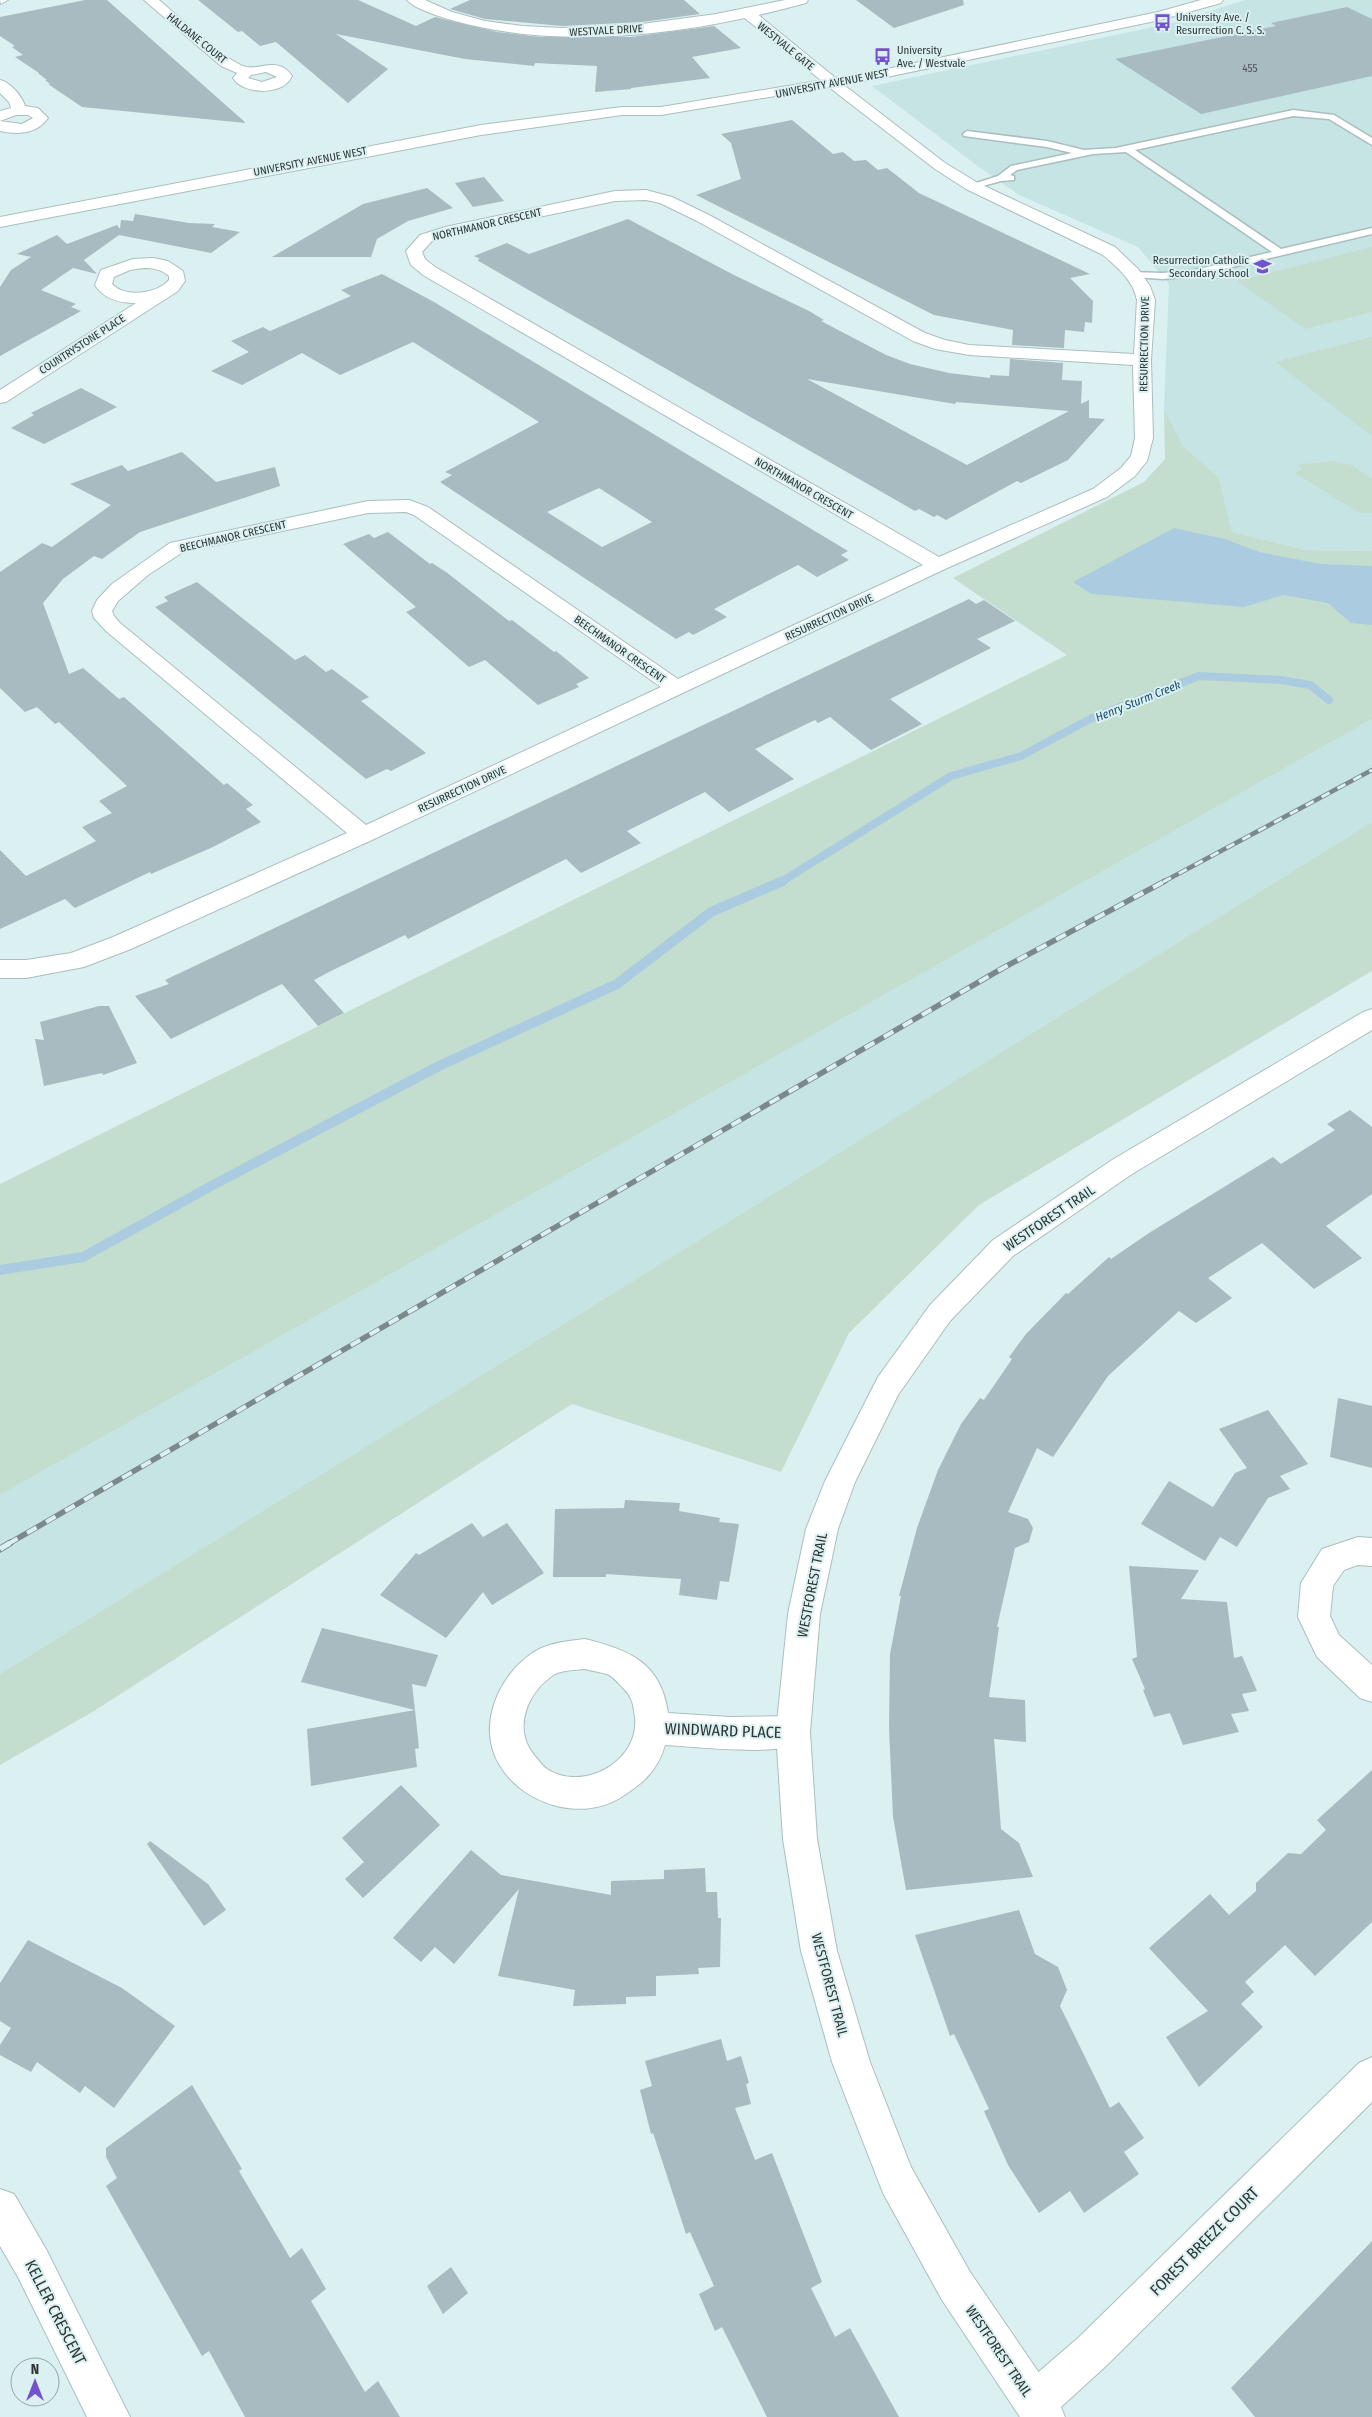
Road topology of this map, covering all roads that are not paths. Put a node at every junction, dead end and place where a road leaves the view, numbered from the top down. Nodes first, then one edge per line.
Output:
1 (151, 0) edge
2 (414, 0) edge
3 (801, 0) edge
4 (1184, 0) edge
5 (1216, 0) edge
6 (746, 12) junction
7 (246, 72) dead end
8 (826, 78) junction
9 (0, 84) edge
10 (19, 111) junction
11 (0, 117) edge
12 (0, 126) edge
13 (967, 134) dead end
14 (1372, 142) edge
15 (1128, 149) junction
16 (1116, 151) junction
17 (1086, 153) junction
18 (1098, 161) dead end
19 (1001, 178) junction
20 (1022, 178) dead end
21 (972, 186) junction
22 (0, 222) edge
23 (1372, 231) edge
24 (1280, 253) junction
25 (1133, 274) junction
26 (160, 293) dead end
27 (1142, 360) junction
28 (1, 396) edge
29 (938, 565) junction
30 (676, 688) junction
31 (364, 835) junction
32 (0, 969) edge
33 (1372, 1018) edge
34 (1372, 1552) edge
35 (1372, 1687) edge
36 (654, 1728) junction
37 (793, 1732) junction
38 (1372, 2076) edge
39 (0, 2208) edge
40 (1039, 2410) edge
41 (109, 2417) edge

1 - 7 street, HALDANE COURT
2 - 6 street, WESTVALE DRIVE
3 - 6 street, WESTVALE DRIVE
4 - 8 street, UNIVERSITY AVENUE WEST
5 - 8 street, UNIVERSITY AVENUE WEST
6 - 8 street, WESTVALE GATE
8 - 21 street, RESURRECTION DRIVE
8 - 22 street, UNIVERSITY AVENUE WEST
9 - 10 street
10 - 11 street
10 - 12 street
13 - 17 lane
14 - 15 lane
15 - 16 lane
15 - 24 lane
16 - 17 lane
16 - 18 lane
17 - 19 lane
19 - 20 lane
19 - 21 lane
21 - 25 street, RESURRECTION DRIVE
23 - 24 lane
24 - 25 lane
25 - 27 street, RESURRECTION DRIVE
26 - 28 street, COUNTRYSTONE PLACE
27 - 29 street, RESURRECTION DRIVE
27 - 29 street, NORTHMANOR CRESCENT
29 - 30 street, RESURRECTION DRIVE
30 - 31 street, RESURRECTION DRIVE
30 - 31 street, BEECHMANOR CRESCENT
31 - 32 street, RESURRECTION DRIVE
33 - 37 street, WESTFOREST TRAIL
34 - 35 street
36 - 36 street, WINDWARD PLACE
36 - 37 street, WINDWARD PLACE
37 - 40 street, WESTFOREST TRAIL
38 - 40 street, FOREST BREEZE COURT
39 - 41 street, KELLER CRESCENT

